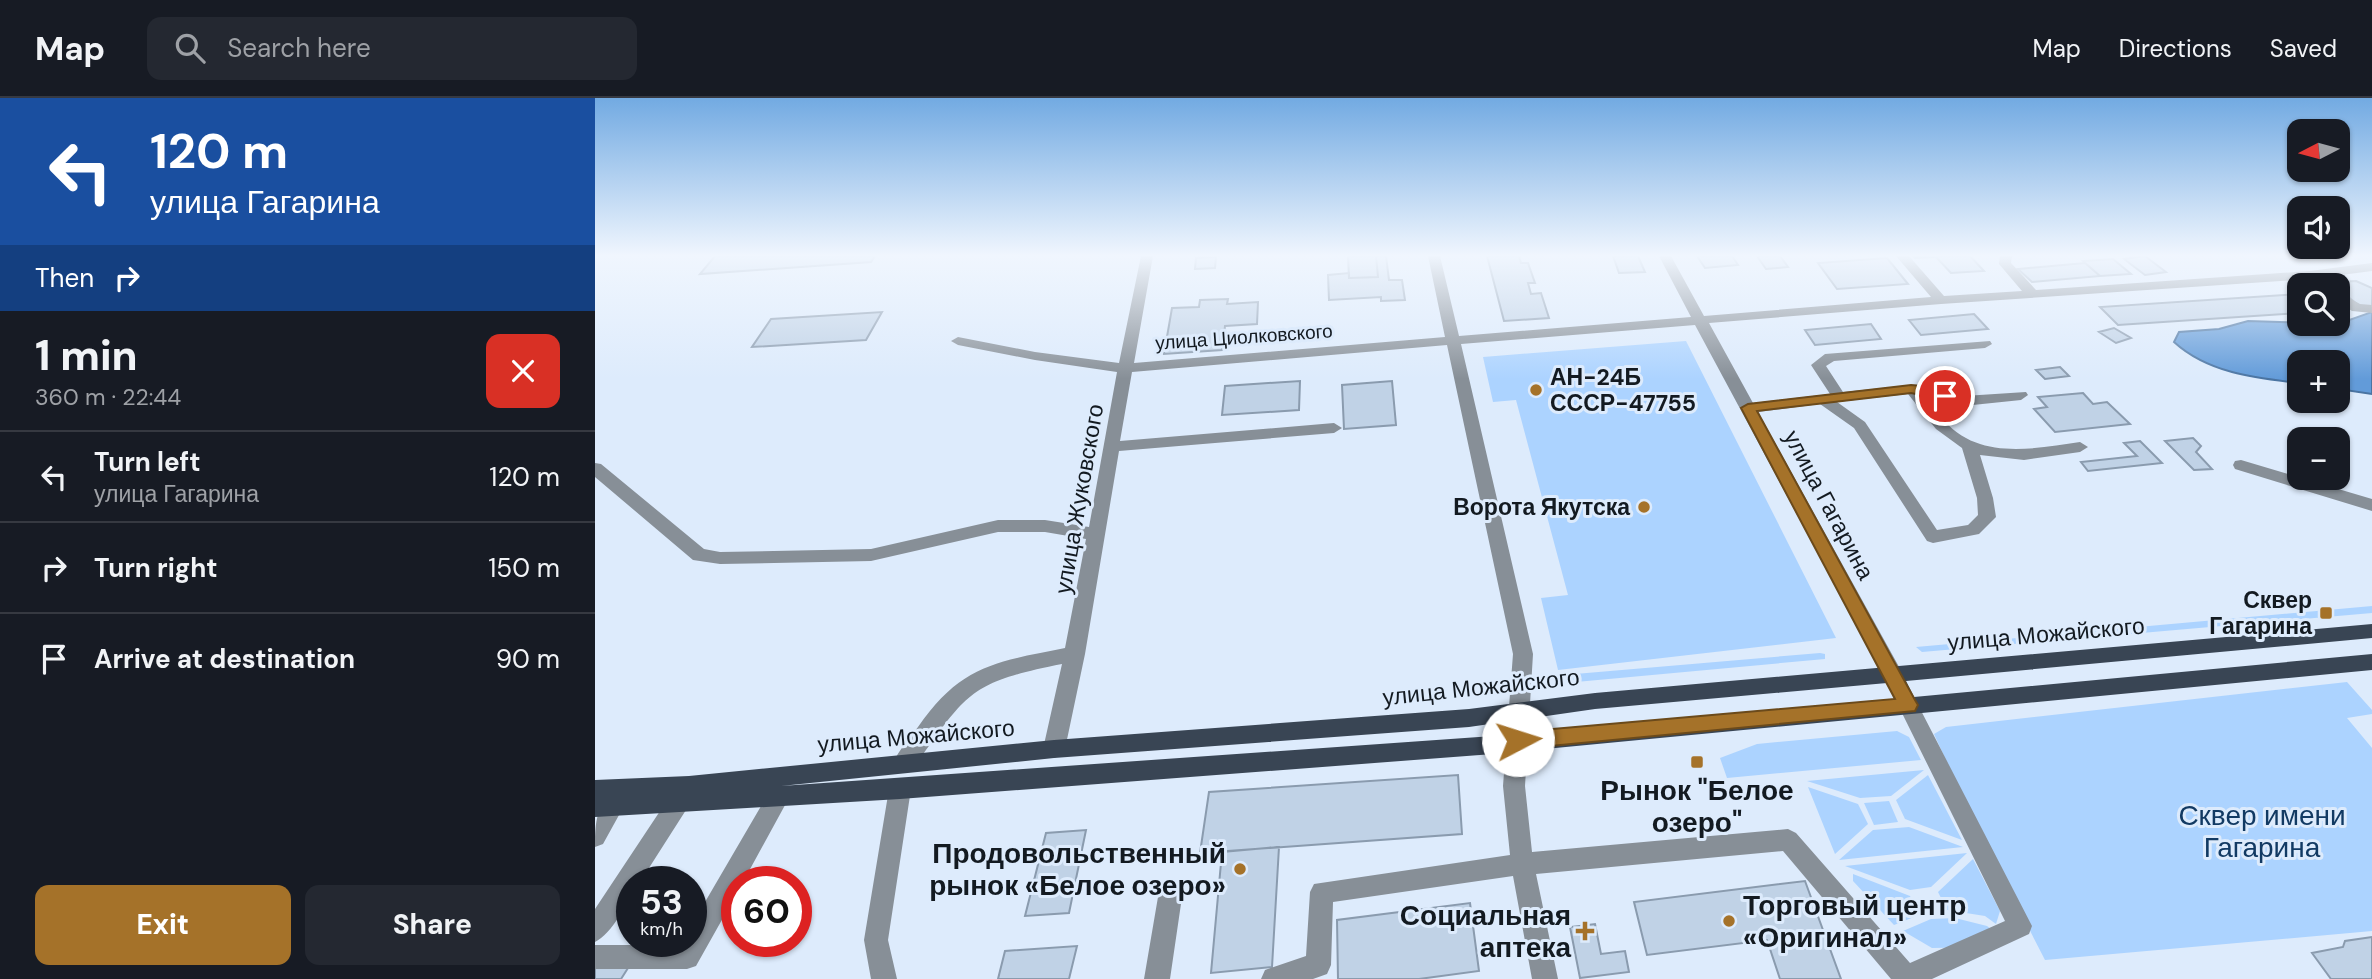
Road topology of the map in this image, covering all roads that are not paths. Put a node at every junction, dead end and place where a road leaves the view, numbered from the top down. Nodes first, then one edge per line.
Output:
1 (1138, 297) edge
2 (1444, 297) edge
3 (1689, 297) edge
4 (1938, 297) edge
5 (1979, 297) edge
6 (1941, 300) junction
7 (2350, 304) edge
8 (2372, 309) edge
9 (1702, 320) junction
10 (958, 341) dead end
11 (1455, 342) junction
12 (1985, 344) dead end
13 (1123, 368) junction
14 (1911, 389) junction
15 (2021, 395) dead end
16 (1831, 398) junction
17 (1748, 408) junction
18 (1334, 428) dead end
19 (1969, 446) junction
20 (1111, 447) junction
21 (2080, 447) dead end
22 (2241, 465) dead end
23 (595, 468) edge
24 (2372, 505) edge
25 (1097, 535) junction
26 (2372, 631) edge
27 (1075, 654) junction
28 (2372, 662) edge
29 (1893, 674) junction
30 (1908, 705) junction
31 (1520, 711) junction
32 (1518, 740) junction
33 (1054, 749) junction
34 (904, 763) junction
35 (900, 789) junction
36 (595, 790) edge
37 (779, 796) junction
38 (678, 803) junction
39 (604, 806) edge
40 (595, 837) edge
41 (1524, 864) junction
42 (1170, 897) dead end
43 (595, 930) edge
44 (595, 957) edge
45 (1906, 978) edge
46 (884, 979) edge
47 (1157, 979) edge
48 (1274, 979) edge
49 (1545, 979) edge

1 - 13 street, улица Жуковского
2 - 11 street
3 - 9 street, улица Гагарина
4 - 6 street
5 - 6 street, улица Циолковского
6 - 9 street, улица Циолковского
7 - 8 street
9 - 11 street, улица Циолковского
9 - 17 street, улица Гагарина
10 - 13 street, улица Циолковского
11 - 13 street, улица Циолковского
11 - 31 street
12 - 16 street
13 - 20 street, улица Жуковского
14 - 15 street
14 - 16 street
14 - 19 street
16 - 17 street
16 - 19 street
17 - 29 street, улица Гагарина
18 - 20 street
19 - 21 street
20 - 25 street, улица Жуковского
22 - 24 street
23 - 25 street
25 - 27 street, улица Жуковского
26 - 29 main road, улица Можайского
27 - 33 street, улица Жуковского
27 - 34 street
28 - 30 main road
29 - 30 main road, улица Гагарина
29 - 31 main road, улица Можайского
30 - 32 main road
30 - 45 street
31 - 32 street
31 - 33 main road, улица Можайского
32 - 35 main road
32 - 41 street
33 - 34 main road, улица Можайского
34 - 36 main road, улица Можайского
35 - 37 main road
35 - 46 street
37 - 38 main road
37 - 44 street
38 - 39 main road
38 - 43 street
39 - 40 street
41 - 45 street
41 - 48 street
41 - 49 street
42 - 47 street

